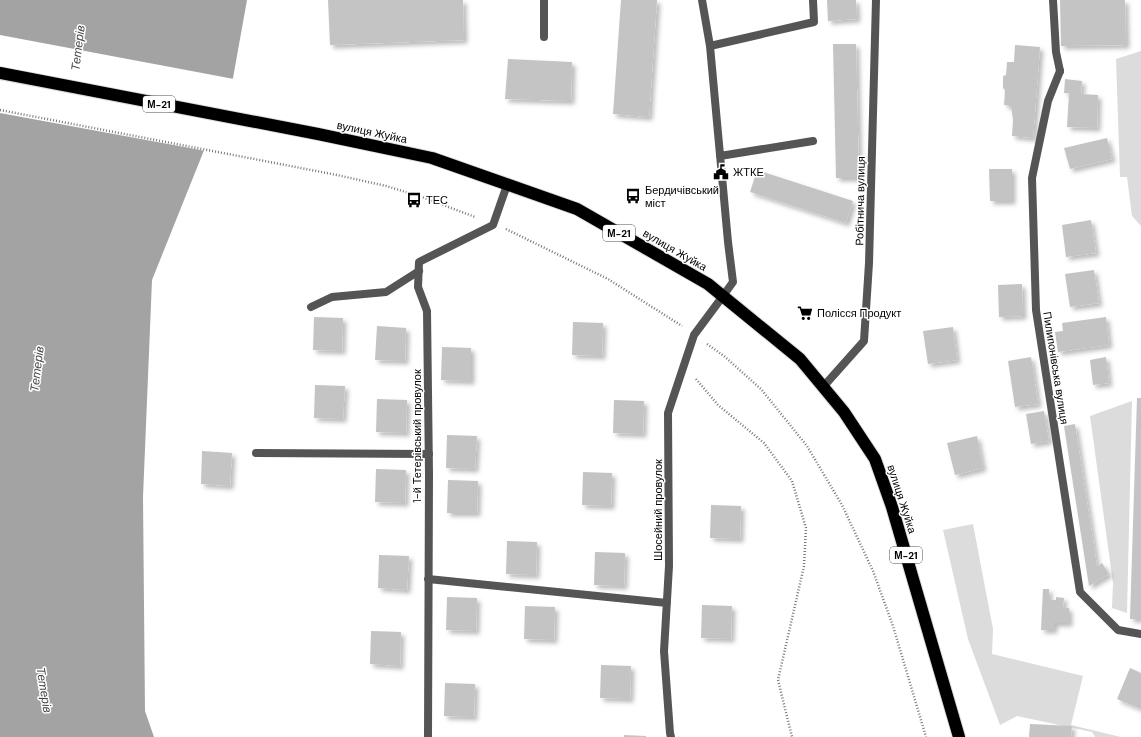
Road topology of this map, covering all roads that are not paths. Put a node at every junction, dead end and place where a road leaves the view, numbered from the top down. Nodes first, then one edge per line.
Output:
1 (544, 0) edge
2 (702, 0) edge
3 (813, 0) edge
4 (876, 0) edge
5 (1053, 0) edge
6 (544, 37) dead end
7 (710, 46) junction
8 (0, 74) edge
9 (813, 141) dead end
10 (720, 156) junction
11 (507, 185) junction
12 (419, 271) junction
13 (723, 296) junction
14 (312, 307) dead end
15 (823, 387) junction
16 (256, 453) dead end
17 (429, 454) junction
18 (428, 579) junction
19 (667, 603) junction
20 (1141, 634) edge
21 (428, 737) edge
22 (671, 737) edge
23 (959, 737) edge

1 - 6 street
2 - 7 street, Шосейний провулок
3 - 7 street
4 - 15 street, Робітнича вулиця
5 - 20 street, Пилипонівська вулиця
7 - 10 street, Шосейний провулок
8 - 11 highway, вулиця Жуйка / М-21
9 - 10 street
10 - 13 street, Шосейний провулок
11 - 12 street
11 - 13 highway, вулиця Жуйка / М-21
12 - 14 street
12 - 17 street, 1-й Тетерівський провулок
13 - 15 highway, вулиця Жуйка / М-21
13 - 19 street, Шосейний провулок
15 - 23 highway, вулиця Жуйка / М-21
16 - 17 street
17 - 18 street, 1-й Тетерівський провулок
18 - 19 street
18 - 21 street, 1-й Тетерівський провулок
19 - 22 street, Шосейний провулок

